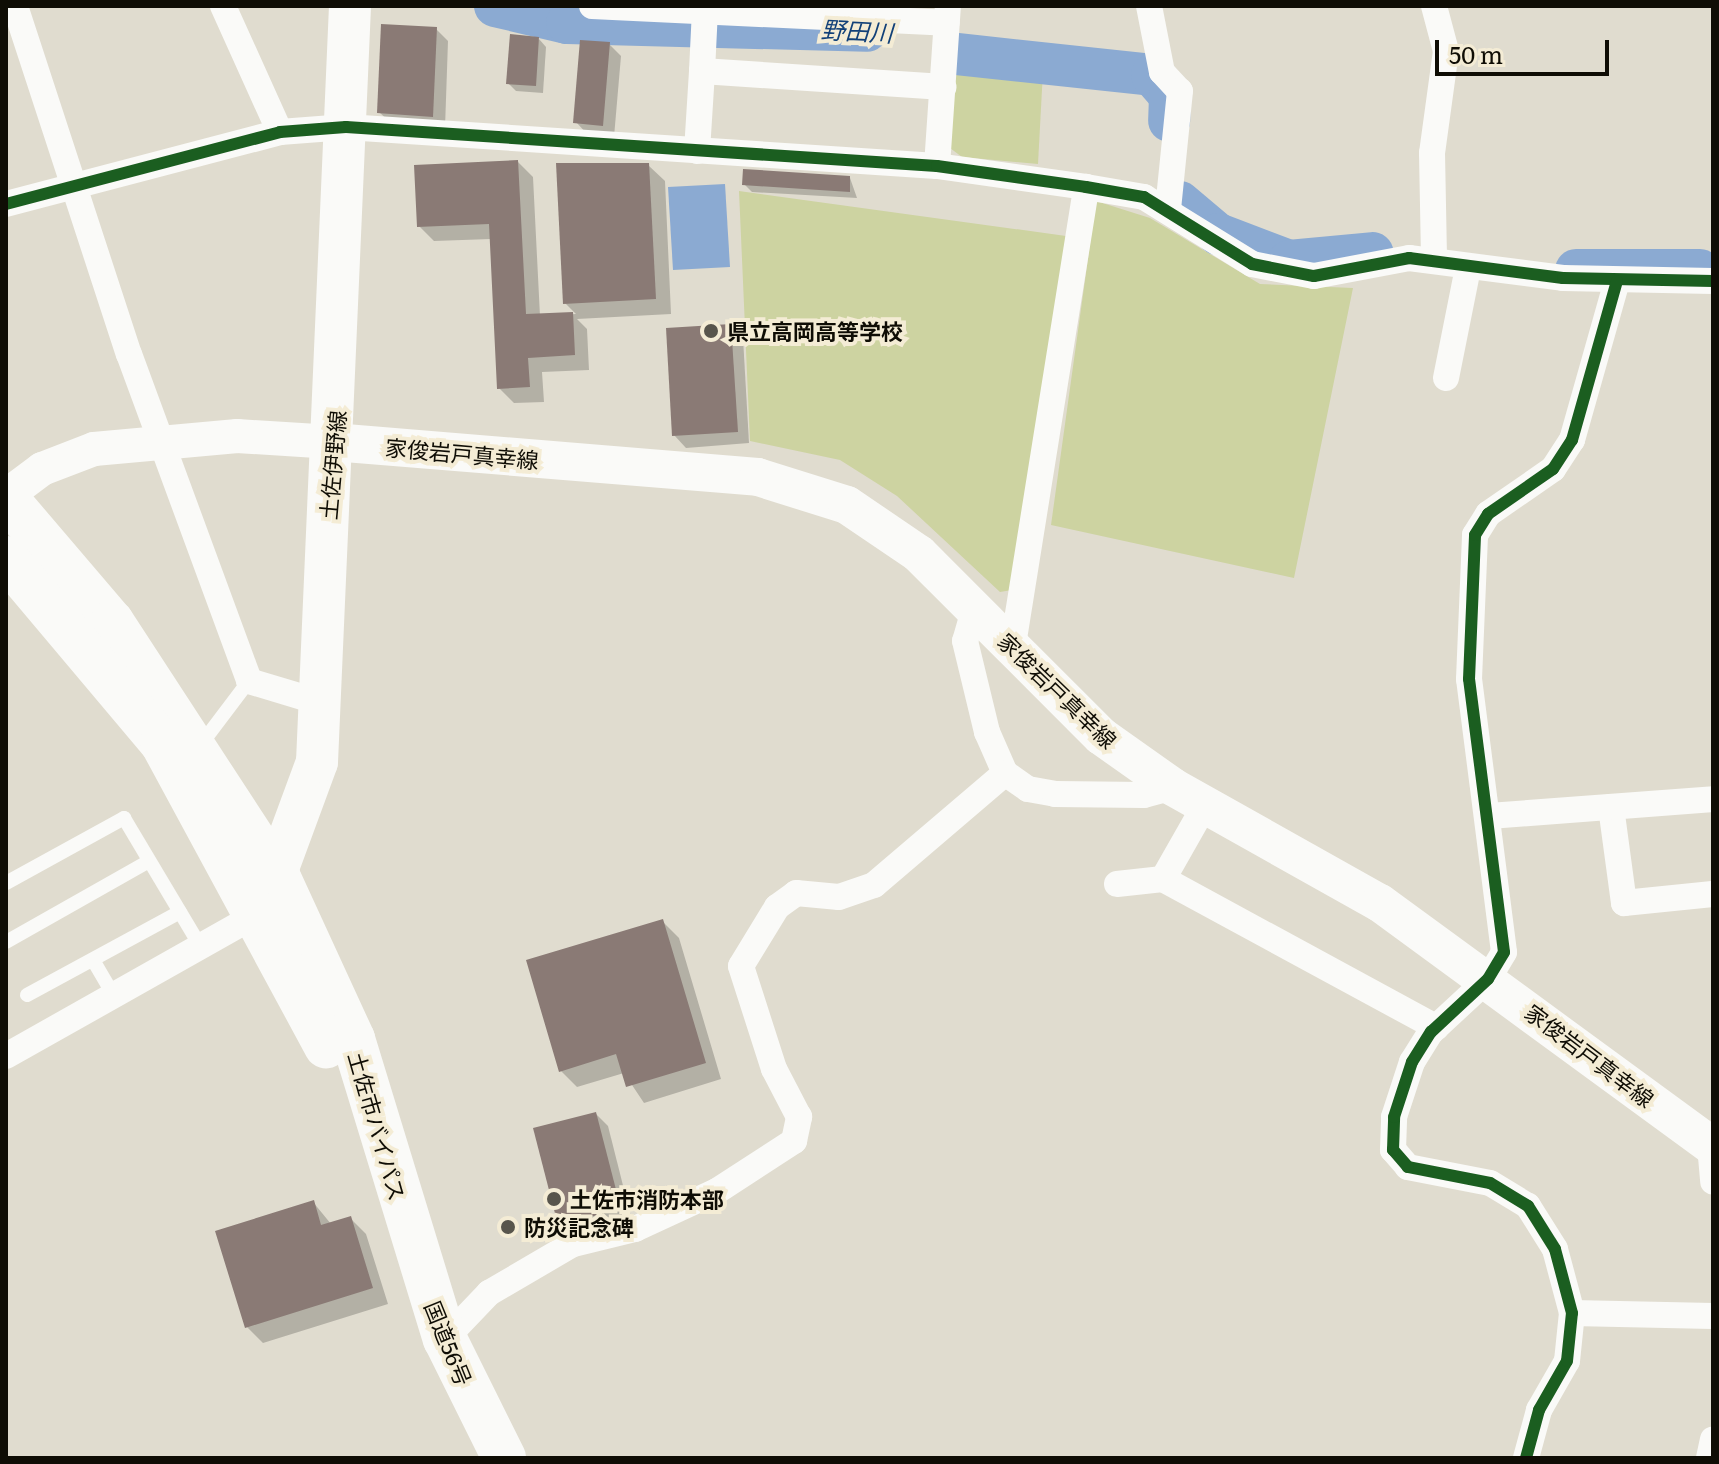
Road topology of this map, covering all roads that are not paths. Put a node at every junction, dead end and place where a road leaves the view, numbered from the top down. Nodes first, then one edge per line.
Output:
1 (15, 6) edge
2 (223, 6) edge
3 (350, 6) edge
4 (592, 6) edge
5 (1149, 6) edge
6 (1434, 6) edge
7 (705, 10) junction
8 (878, 13) edge
9 (948, 14) edge
10 (702, 71) junction
11 (943, 87) junction
12 (346, 127) junction
13 (280, 132) junction
14 (697, 151) junction
15 (937, 166) junction
16 (75, 186) junction
17 (1086, 187) junction
18 (6, 204) edge
19 (1168, 210) junction
20 (1434, 259) junction
21 (1468, 268) junction
22 (1710, 276) edge
23 (1617, 281) junction
24 (1446, 378) dead end
25 (165, 441) junction
26 (333, 442) junction
27 (6, 497) edge
28 (6, 558) edge
29 (974, 610) junction
30 (1013, 645) junction
31 (249, 681) junction
32 (319, 702) junction
33 (198, 748) junction
34 (1005, 773) junction
35 (1189, 796) junction
36 (1713, 799) edge
37 (1611, 807) junction
38 (1489, 816) junction
39 (149, 861) junction
40 (1163, 879) junction
41 (6, 883) edge
42 (1117, 884) dead end
43 (1713, 894) edge
44 (270, 896) junction
45 (180, 912) junction
46 (6, 942) edge
47 (201, 947) junction
48 (93, 960) junction
49 (1488, 979) junction
50 (27, 995) dead end
51 (114, 996) junction
52 (1436, 1027) junction
53 (6, 1056) edge
54 (1712, 1158) edge
55 (405, 1223) joint
56 (1572, 1313) junction
57 (1713, 1316) edge
58 (445, 1339) junction
59 (1713, 1439) edge
60 (504, 1458) edge
61 (1526, 1458) edge
62 (1709, 1458) edge

1 - 16 street
2 - 13 street
3 - 12 main road, 土佐伊野線
4 - 7 street
5 - 19 street
6 - 20 street
7 - 8 street
7 - 10 street
8 - 9 street
9 - 11 street
10 - 11 street
10 - 14 street
11 - 15 street
12 - 13 street
12 - 14 street
12 - 26 main road, 土佐伊野線
13 - 16 street
14 - 15 street
15 - 17 street
16 - 18 street
16 - 25 street
17 - 19 street
17 - 30 street
19 - 20 street
20 - 21 street
21 - 23 street
21 - 24 street
22 - 23 street
23 - 38 street
25 - 26 street
25 - 27 street
25 - 31 street
26 - 29 main road, 家俊岩戸真幸線
26 - 32 main road, 土佐伊野線
27 - 33 highway, 土佐市バイパス
28 - 44 highway, 土佐市バイパス
29 - 30 main road, 家俊岩戸真幸線
29 - 34 street
30 - 35 main road, 家俊岩戸真幸線
31 - 32 street
31 - 33 lane
32 - 44 main road, 土佐伊野線
33 - 44 highway, 土佐市バイパス
34 - 35 street
34 - 58 street
35 - 40 street
35 - 49 main road, 家俊岩戸真幸線
36 - 37 street
37 - 38 street
37 - 43 street
38 - 49 street
39 - 41 lane
39 - 45 lane
39 - 46 lane
40 - 42 street
40 - 52 street
44 - 47 street
44 - 55 highway, 土佐市バイパス
45 - 47 lane
45 - 48 lane
47 - 51 street
48 - 50 lane
48 - 51 lane
49 - 52 street
49 - 54 main road, 家俊岩戸真幸線
51 - 53 street
52 - 56 street
55 - 58 highway, 国道56号
56 - 57 street
56 - 61 street
58 - 60 highway, 国道56号
59 - 62 street

